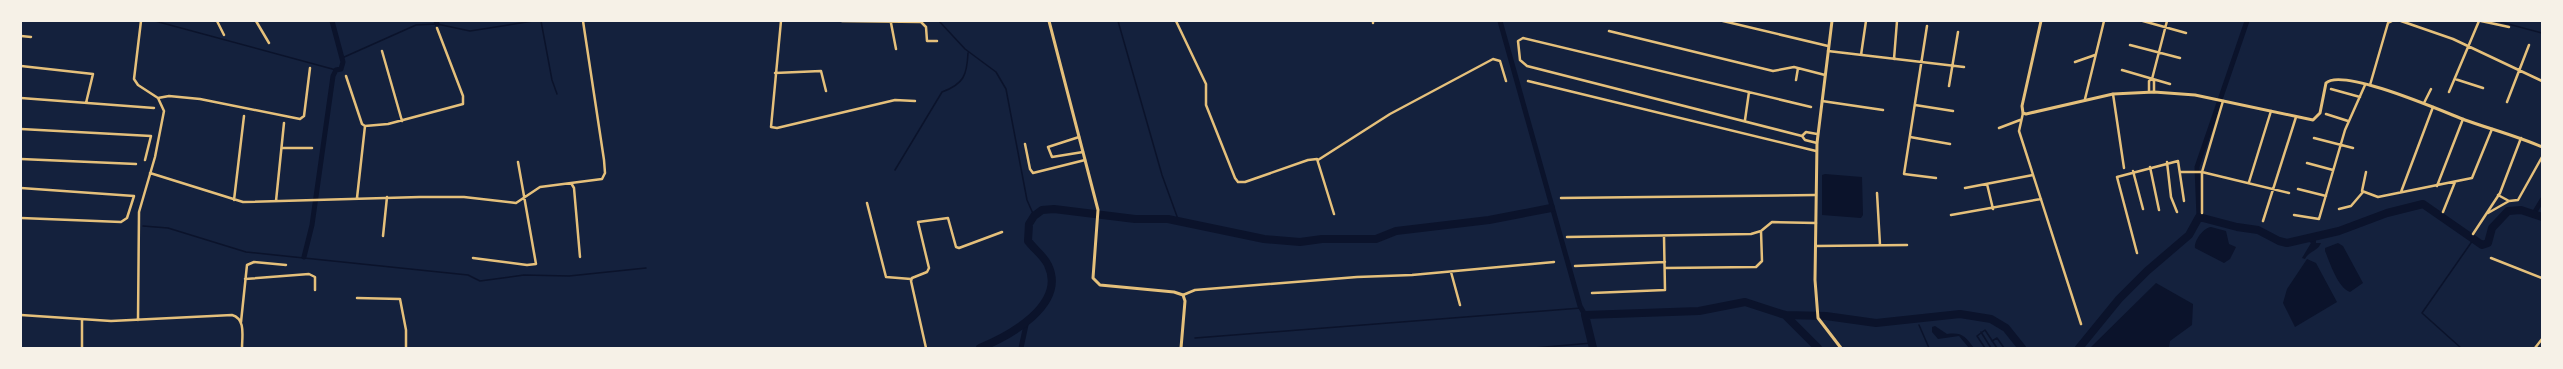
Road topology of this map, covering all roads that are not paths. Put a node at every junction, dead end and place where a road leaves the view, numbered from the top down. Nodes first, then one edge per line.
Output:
1 (141, 21) edge
2 (217, 21) edge
3 (256, 21) edge
4 (584, 21) edge
5 (781, 21) edge
6 (842, 21) edge
7 (1049, 21) edge
8 (1176, 21) edge
9 (1723, 21) edge
10 (1832, 21) edge
11 (1866, 21) edge
12 (1897, 21) edge
13 (2041, 21) edge
14 (2104, 21) edge
15 (2143, 21) edge
16 (2167, 21) edge
17 (2392, 21) edge
18 (2401, 21) edge
19 (2480, 21) edge
20 (891, 23) junction
21 (1927, 26) dead end
22 (2509, 26) dead end
23 (2165, 27) junction
24 (437, 28) dead end
25 (1609, 31) dead end
26 (1958, 32) dead end
27 (2186, 33) dead end
28 (224, 35) dead end
29 (21, 36) edge
30 (31, 37) dead end
31 (937, 41) dead end
32 (270, 43) dead end
33 (2130, 44) dead end
34 (1828, 46) junction
35 (2468, 46) junction
36 (2529, 46) dead end
37 (896, 49) dead end
38 (382, 51) dead end
39 (1828, 51) junction
40 (2158, 52) junction
41 (1861, 55) junction
42 (2095, 55) junction
43 (2180, 58) dead end
44 (1894, 59) junction
45 (1921, 62) junction
46 (2076, 62) dead end
47 (1952, 65) junction
48 (21, 66) edge
49 (1964, 67) dead end
50 (310, 68) dead end
51 (1798, 68) junction
52 (2122, 70) dead end
53 (2520, 70) junction
54 (775, 73) junction
55 (1825, 75) junction
56 (346, 76) dead end
57 (2152, 78) junction
58 (2455, 79) junction
59 (1796, 80) dead end
60 (1506, 81) dead end
61 (1528, 81) dead end
62 (2542, 81) edge
63 (2170, 84) dead end
64 (2365, 85) junction
65 (2370, 85) junction
66 (1949, 86) dead end
67 (2483, 88) dead end
68 (2331, 89) dead end
69 (2431, 89) dead end
70 (826, 91) dead end
71 (1749, 92) junction
72 (2149, 92) junction
73 (2154, 92) junction
74 (2449, 92) dead end
75 (2113, 94) junction
76 (2360, 97) junction
77 (21, 98) edge
78 (158, 98) junction
79 (2085, 99) junction
80 (915, 101) dead end
81 (1822, 101) junction
82 (2223, 101) junction
83 (2507, 102) dead end
84 (86, 103) junction
85 (2424, 104) junction
86 (1916, 105) junction
87 (1812, 107) dead end
88 (2433, 107) junction
89 (154, 108) dead end
90 (1883, 110) dead end
91 (1953, 111) dead end
92 (2271, 111) junction
93 (2023, 113) junction
94 (2326, 114) dead end
95 (244, 116) dead end
96 (2296, 117) junction
97 (2463, 119) junction
98 (1745, 120) junction
99 (2020, 120) junction
100 (402, 121) junction
101 (2348, 121) junction
102 (284, 123) dead end
103 (365, 126) junction
104 (1999, 128) dead end
105 (2492, 128) junction
106 (21, 129) edge
107 (1817, 134) junction
108 (1802, 136) junction
109 (1079, 137) junction
110 (1910, 137) junction
111 (2314, 138) dead end
112 (2521, 138) junction
113 (1817, 143) junction
114 (1025, 144) dead end
115 (1950, 144) dead end
116 (2340, 146) junction
117 (2542, 147) edge
118 (282, 148) junction
119 (312, 148) dead end
120 (2352, 148) dead end
121 (1816, 151) junction
122 (1083, 152) junction
123 (2542, 157) edge
124 (21, 159) edge
125 (145, 160) dead end
126 (1085, 160) junction
127 (1318, 160) junction
128 (518, 162) dead end
129 (2166, 162) junction
130 (2307, 163) dead end
131 (136, 164) dead end
132 (2150, 167) junction
133 (2124, 168) dead end
134 (2332, 170) junction
135 (2133, 171) junction
136 (2181, 172) junction
137 (2199, 172) junction
138 (2366, 172) dead end
139 (150, 173) junction
140 (2033, 175) junction
141 (1936, 178) dead end
142 (2249, 182) junction
143 (2455, 182) junction
144 (571, 183) junction
145 (1987, 184) junction
146 (2437, 186) junction
147 (21, 188) edge
148 (1965, 188) dead end
149 (2273, 188) junction
150 (2298, 189) dead end
151 (2289, 192) dead end
152 (2363, 192) junction
153 (2400, 192) junction
154 (1877, 194) dead end
155 (2498, 195) junction
156 (1815, 196) junction
157 (2326, 196) junction
158 (387, 197) junction
159 (357, 198) junction
160 (525, 198) junction
161 (1561, 198) dead end
162 (2041, 199) junction
163 (234, 200) junction
164 (276, 201) junction
165 (2184, 201) dead end
166 (2509, 201) junction
167 (867, 203) dead end
168 (1993, 209) junction
169 (2143, 209) dead end
170 (2339, 209) dead end
171 (2159, 210) dead end
172 (2177, 212) dead end
173 (2443, 212) dead end
174 (2202, 213) dead end
175 (2487, 213) junction
176 (1334, 214) dead end
177 (2294, 214) dead end
178 (1951, 215) dead end
179 (21, 218) edge
180 (2263, 221) dead end
181 (1816, 223) junction
182 (1761, 231) junction
183 (1002, 232) dead end
184 (2474, 234) dead end
185 (383, 236) dead end
186 (1664, 236) junction
187 (1568, 237) dead end
188 (1880, 245) junction
189 (1907, 245) dead end
190 (1816, 246) junction
191 (2137, 253) dead end
192 (580, 257) dead end
193 (473, 258) dead end
194 (2491, 258) dead end
195 (1554, 262) dead end
196 (1665, 262) junction
197 (286, 265) dead end
198 (1575, 266) dead end
199 (1665, 268) junction
200 (1451, 272) junction
201 (2542, 278) edge
202 (245, 279) junction
203 (911, 279) junction
204 (315, 290) dead end
205 (1592, 293) dead end
206 (1183, 295) junction
207 (357, 298) dead end
208 (1460, 305) dead end
209 (21, 315) edge
210 (82, 320) junction
211 (138, 320) junction
212 (241, 322) junction
213 (2081, 324) dead end
214 (2542, 339) edge
215 (82, 348) edge
216 (242, 348) edge
217 (406, 348) edge
218 (926, 348) edge
219 (1181, 348) edge
220 (1841, 348) edge
221 (2535, 348) edge

1 - 78 street
2 - 28 street
3 - 32 street
4 - 144 street
5 - 54 street
6 - 20 street
7 - 109 street
8 - 127 street
9 - 34 street
10 - 34 street
11 - 41 street
12 - 44 street
13 - 93 street
14 - 42 street
15 - 23 street
16 - 23 street
17 - 65 street
18 - 35 street
19 - 22 street
19 - 35 street
20 - 31 street
20 - 37 street
21 - 45 street
23 - 27 street
23 - 40 street
24 - 100 street
25 - 51 street
26 - 47 street
29 - 30 street
33 - 40 street
34 - 39 street
35 - 53 street
35 - 58 street
36 - 53 street
38 - 100 street
39 - 41 street
39 - 55 street
40 - 43 street
40 - 57 street
41 - 44 street
42 - 46 street
42 - 79 street
44 - 45 street
45 - 47 street
45 - 86 street
47 - 49 street
47 - 66 street
48 - 84 street
50 - 78 street
51 - 55 street
51 - 59 street
52 - 57 street
53 - 62 street
53 - 83 street
54 - 70 street
54 - 80 street
55 - 81 street
56 - 103 street
57 - 63 street
57 - 72 street
57 - 73 street
58 - 67 street
58 - 74 street
60 - 127 street
61 - 121 street
64 - 65 street
64 - 76 street
64 - 96 street
65 - 85 street
68 - 76 street
69 - 85 street
71 - 87 street
71 - 98 street
71 - 98 street
72 - 73 street
72 - 75 street
73 - 82 street
75 - 79 street
75 - 133 street
76 - 101 street
77 - 84 street
78 - 139 street
79 - 93 street
81 - 90 street
81 - 107 street
82 - 92 street
82 - 137 street
84 - 89 street
85 - 88 street
86 - 91 street
86 - 110 street
88 - 97 street
88 - 153 street
92 - 96 street
92 - 142 street
93 - 99 street
94 - 101 street
95 - 163 street
96 - 149 street
97 - 105 street
97 - 146 street
98 - 108 street
99 - 104 street
99 - 140 street
100 - 103 street
101 - 116 street
102 - 118 street
103 - 159 street
105 - 112 street
105 - 143 street
106 - 125 street
107 - 108 street
107 - 113 street
108 - 113 street
109 - 122 street
109 - 122 street
110 - 115 street
110 - 141 street
111 - 116 street
112 - 117 street
112 - 155 street
113 - 121 street
114 - 126 street
116 - 120 street
116 - 134 street
118 - 119 street
118 - 164 street
121 - 156 street
122 - 126 street
123 - 166 street
124 - 131 street
126 - 206 street
127 - 176 street
128 - 160 street
129 - 132 street
129 - 136 street
129 - 172 street
130 - 134 street
132 - 135 street
132 - 171 street
134 - 157 street
135 - 169 street
135 - 191 street
136 - 137 street
136 - 165 street
137 - 142 street
137 - 174 street
138 - 152 street
139 - 163 street
139 - 211 street
140 - 145 street
140 - 162 street
142 - 149 street
143 - 146 street
143 - 173 street
144 - 160 street
144 - 192 street
145 - 148 street
145 - 168 street
146 - 153 street
147 - 179 street
149 - 151 street
149 - 180 street
150 - 157 street
152 - 153 street
152 - 170 street
154 - 188 street
155 - 166 street
155 - 175 street
156 - 161 street
156 - 181 street
157 - 177 street
158 - 159 street
158 - 160 street
158 - 185 street
159 - 164 street
160 - 193 street
162 - 168 street
162 - 213 street
163 - 164 street
166 - 175 street
167 - 203 street
168 - 178 street
175 - 184 street
181 - 182 street
181 - 190 street
182 - 186 street
182 - 199 street
183 - 203 street
186 - 187 street
186 - 196 street
188 - 189 street
188 - 190 street
190 - 220 street
194 - 201 street
195 - 200 street
196 - 198 street
196 - 199 street
197 - 202 street
199 - 205 street
200 - 206 street
200 - 208 street
202 - 204 street
202 - 212 street
203 - 218 street
206 - 219 street
207 - 217 street
209 - 210 street
210 - 211 street
210 - 215 street
211 - 212 street
212 - 216 street
214 - 221 street

